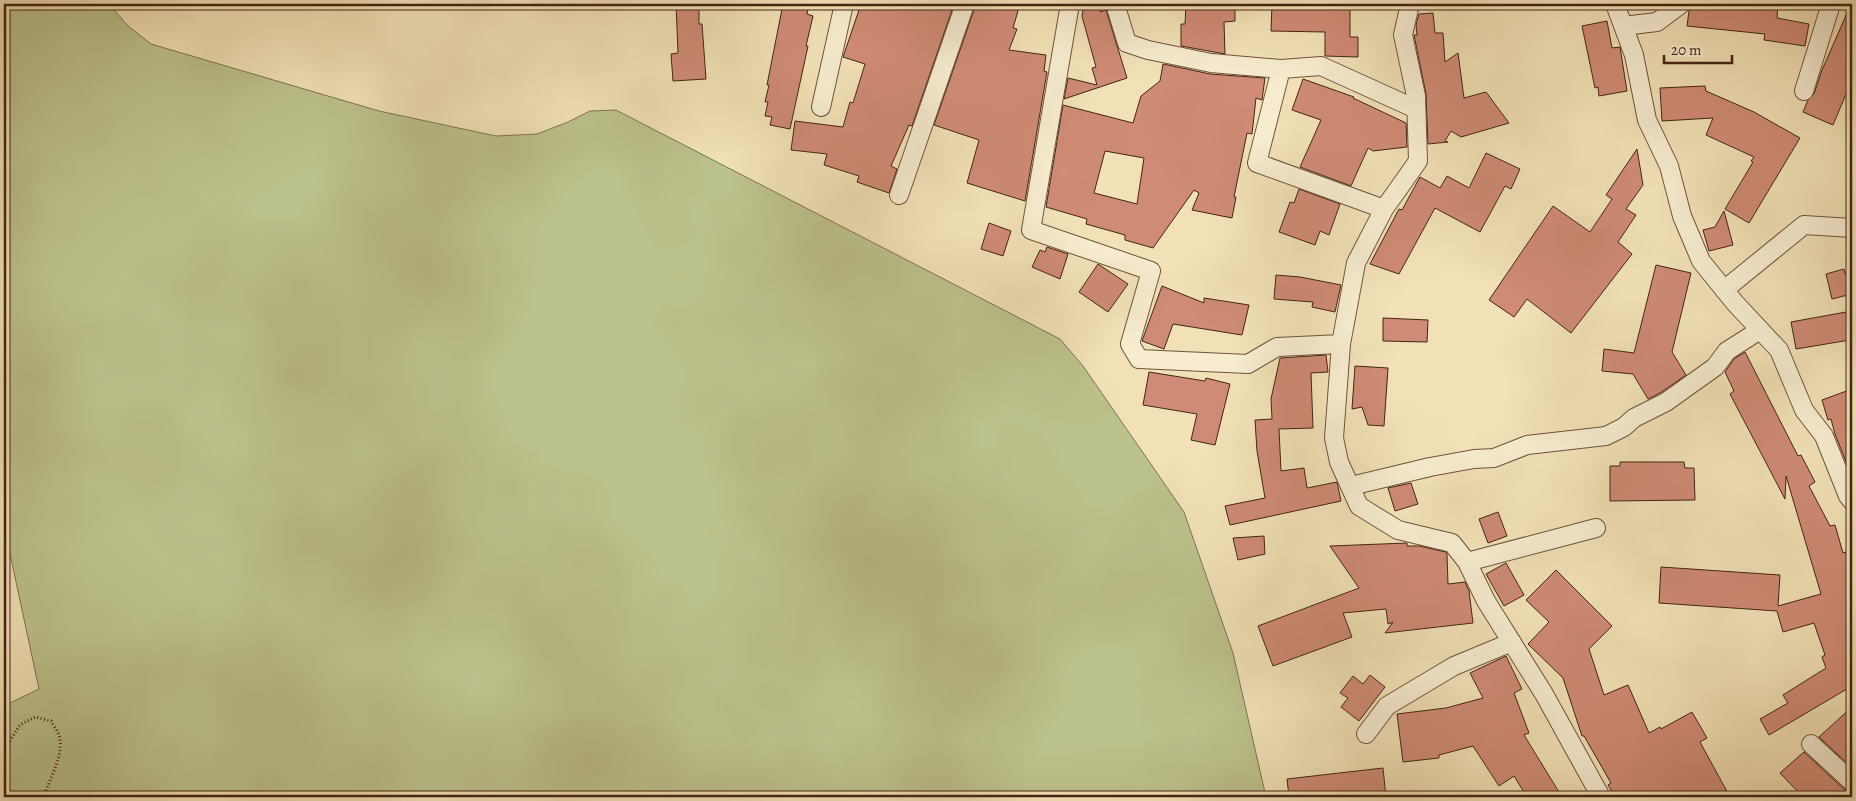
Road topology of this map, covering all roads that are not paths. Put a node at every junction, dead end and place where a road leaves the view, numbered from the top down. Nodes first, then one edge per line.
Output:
1 (844, 4) edge
2 (965, 4) edge
3 (1070, 4) edge
4 (1115, 4) edge
5 (1410, 4) edge
6 (1615, 4) edge
7 (1681, 4) edge
8 (1831, 4) edge
9 (1624, 26) junction
10 (1281, 69) junction
11 (1804, 90) dead end
12 (821, 107) dead end
13 (1416, 109) junction
14 (899, 195) dead end
15 (1384, 209) junction
16 (1852, 228) edge
17 (1724, 290) junction
18 (1760, 330) junction
19 (1340, 344) junction
20 (1351, 486) junction
21 (1852, 501) edge
22 (1596, 528) dead end
23 (1467, 562) junction
24 (1512, 642) junction
25 (1366, 734) dead end
26 (1811, 744) dead end
27 (1852, 782) edge
28 (1601, 797) edge

1 - 12 street
2 - 14 street
3 - 19 street
4 - 10 street
5 - 13 street
6 - 9 street
7 - 9 street
8 - 11 street
9 - 17 street
10 - 13 street
10 - 15 street
13 - 15 street
15 - 19 street
16 - 17 street
17 - 18 street
18 - 20 street
18 - 21 street
19 - 20 street
20 - 23 street
22 - 23 street
23 - 24 street
24 - 25 street
24 - 28 street
26 - 27 street

